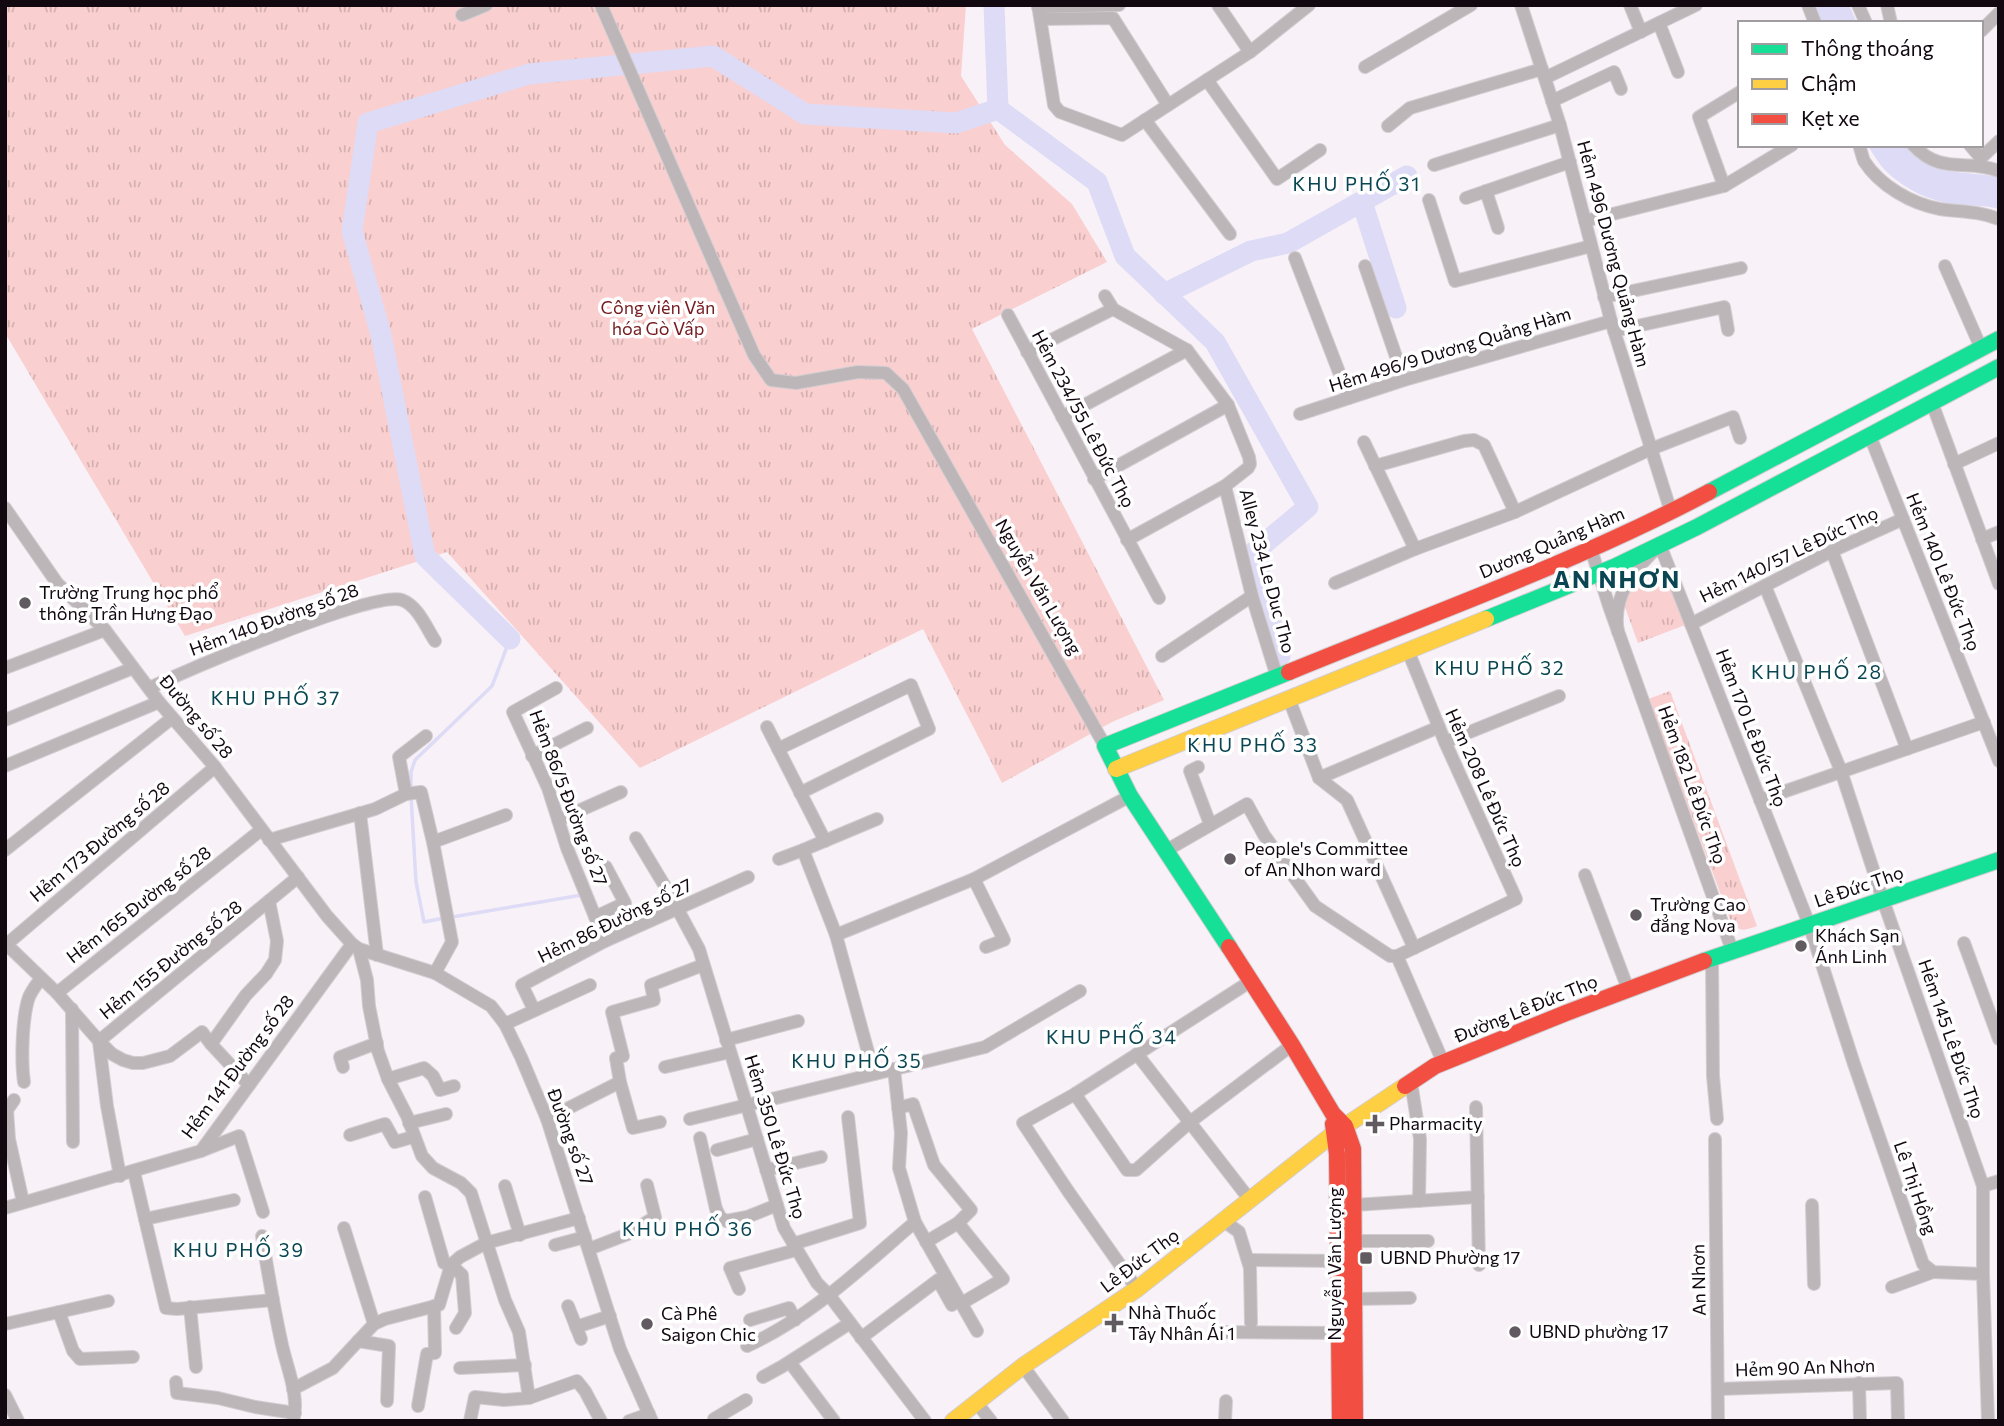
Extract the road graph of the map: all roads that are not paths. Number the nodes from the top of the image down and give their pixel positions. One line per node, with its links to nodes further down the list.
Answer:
1 (486, 5): 13 (street)
2 (601, 5): 118 (street, Nguyễn Văn Lượng)
3 (1218, 5): 18 (street)
4 (1309, 5): 18 (street)
5 (1471, 5): 19 (street)
6 (1521, 5): 21 (street, Hẻm 496 Dương Quảng Hàm)
7 (1630, 5): 17 (street)
8 (1696, 5): 15 (street)
9 (1858, 5): 14 (street)
10 (1039, 10): 11 (street); 27 (street)
11 (1116, 10): 26 (street)
12 (1999, 13): 16 (street)
13 (462, 15)
14 (1865, 21)
15 (1659, 23): 17 (street); 20 (street)
16 (1983, 29)
17 (1641, 32): 21 (street)
18 (1250, 52): 22 (street)
19 (1365, 67)
20 (1678, 72)
21 (1544, 73): 25 (street, Hẻm 496 Dương Quảng Hàm); 29 (street)
22 (1206, 80): 26 (street); 35 (street)
23 (1621, 89): 25 (street)
24 (1738, 93): 40 (street)
25 (1552, 101): 28 (street, Hẻm 496 Dương Quảng Hàm)
26 (1168, 105): 27 (street)
27 (1145, 120): 47 (street)
28 (1560, 125): 36 (street, Hẻm 496 Dương Quảng Hàm); 38 (street)
29 (1388, 126)
30 (1999, 141): 37 (street)
31 (1788, 147): 40 (street)
32 (1860, 147): 44 (street)
33 (1915, 147): 37 (street)
34 (1971, 147): 37 (street)
35 (1320, 150)
36 (1570, 162): 41 (street); 45 (street, Hẻm 496 Dương Quảng Hàm)
37 (1980, 162): 39 (street)
38 (1434, 165)
39 (1999, 171)
40 (1724, 186): 45 (street)
41 (1486, 191): 42 (street); 46 (street)
42 (1466, 198)
43 (1429, 200): 48 (street)
44 (1999, 219)
45 (1585, 221): 48 (street, Hẻm 496 Dương Quảng Hàm)
46 (1498, 228)
47 (1230, 234)
48 (1591, 246): 54 (street, Hẻm 496 Dương Quảng Hàm)
49 (1295, 258): 65 (street)
50 (1945, 266): 60 (street)
51 (1365, 267): 64 (street)
52 (1741, 268): 54 (street)
53 (1105, 296): 55 (street, Alley 234 Le Duc Tho)
54 (1604, 297): 57 (street, Hẻm 496 Dương Quảng Hàm)
55 (1113, 309): 61 (street, Alley 234 Le Duc Tho); 62 (street)
56 (1008, 315): 62 (street, Hẻm 234/55 Lê Đức Thọ)
57 (1612, 326): 58 (street, Hẻm 496/9 Dương Quảng Hàm); 64 (street, Hẻm 496/9 Dương Quảng Hàm); 74 (street, Hẻm 496 Dương Quảng Hàm)
58 (1728, 330)
59 (1999, 339): 60 (street, Dương Quảng Hàm)
60 (1981, 348): 80 (street, Dương Quảng Hàm)
61 (1187, 350): 67 (street, Alley 234 Le Duc Tho); 69 (street)
62 (1027, 352): 69 (street, Hẻm 234/55 Lê Đức Thọ)
63 (1999, 367): 66 (street)
64 (1404, 380): 65 (street, Hẻm 496/9 Dương Quảng Hàm)
65 (1349, 398): 68 (street, Hẻm 496/9 Dương Quảng Hàm)
66 (1932, 403): 70 (street); 75 (street)
67 (1228, 405): 77 (street); 78 (street, Alley 234 Le Duc Tho)
68 (1300, 414)
69 (1062, 417): 77 (street, Hẻm 234/55 Lê Đức Thọ)
70 (1870, 436): 82 (street, Hẻm 140 Lê Đức Thọ); 86 (street)
71 (1740, 438): 74 (street)
72 (1364, 442): 76 (street)
73 (1999, 443): 75 (street)
74 (1651, 449): 79 (street); 80 (street, Hẻm 496 Dương Quảng Hàm)
75 (1954, 464): 84 (street)
76 (1375, 466): 79 (street); 87 (street)
77 (1094, 478): 85 (street, Hẻm 234/55 Lê Đức Thọ)
78 (1225, 486): 85 (street); 94 (street, Alley 234 Le Duc Tho)
79 (1515, 512): 87 (street)
80 (1671, 512): 88 (street, Dương Quảng Hàm)
81 (7, 514): 97 (street, Đường số 28)
82 (1903, 519): 89 (street, Hẻm 140/57 Lê Đức Thọ); 112 (street, Hẻm 140 Lê Đức Thọ)
83 (1999, 532): 84 (street)
84 (1982, 539): 92 (street)
85 (1127, 540): 95 (street, Hẻm 234/55 Lê Đức Thọ)
86 (1660, 545): 90 (street); 96 (street, Hẻm 170 Lê Đức Thọ); 98 (street, Hẻm 182 Lê Đức Thọ)
87 (1415, 549): 91 (street)
88 (1591, 549): 90 (street, Hẻm 182 Lê Đức Thọ); 104 (street, Dương Quảng Hàm)
89 (1832, 551): 93 (street, Hẻm 140/57 Lê Đức Thọ); 120 (street)
90 (1599, 573): 98 (street, Hẻm 182 Lê Đức Thọ); 100 (street)
91 (1335, 583)
92 (1999, 584)
93 (1765, 586): 96 (street, Hẻm 140/57 Lê Đức Thọ); 127 (street, Hẻm 145 Lê Đức Thọ)
94 (1252, 596): 101 (street); 104 (street, Alley 234 Le Duc Tho)
95 (1159, 598)
96 (1691, 624): 133 (street, Hẻm 170 Lê Đức Thọ)
97 (105, 630): 102 (street); 103 (street, Đường số 28)
98 (1618, 632): 165 (street, Hẻm 182 Lê Đức Thọ)
99 (435, 641): 105 (street, Hẻm 140 Đường số 28)
100 (1408, 651): 108 (street); 114 (street, Hẻm 208 Lê Đức Thọ)
101 (1162, 656)
102 (5, 668)
103 (133, 668): 105 (street, Đường số 28); 111 (street)
104 (1277, 677): 118 (street, Dương Quảng Hàm)
105 (149, 688): 109 (street, Đường số 28)
106 (556, 688): 121 (street, Hẻm 86/5 Đường số 27)
107 (1559, 696): 117 (street)
108 (1289, 699): 126 (street); 128 (street)
109 (159, 702): 110 (street, Đường số 28); 123 (street)
110 (172, 718): 124 (street, Đường số 28); 143 (street)
111 (5, 720)
112 (1983, 722): 120 (street); 122 (street, Hẻm 140 Lê Đức Thọ)
113 (767, 727): 119 (street)
114 (1439, 727): 117 (street, Hẻm 208 Lê Đức Thọ); 128 (street)
115 (587, 728): 121 (street)
116 (426, 736): 131 (street)
117 (1445, 742): 164 (street, Hẻm 208 Lê Đức Thọ)
118 (1105, 746): 126 (street, Nguyễn Văn Lượng)
119 (778, 749): 130 (street); 130 (street)
120 (1907, 749): 127 (street)
121 (532, 757): 137 (street, Hẻm 86/5 Đường số 27)
122 (1999, 761)
123 (5, 765)
124 (215, 767): 139 (street, Đường số 28); 160 (street, Hẻm 173 Đường số 28)
125 (1198, 767): 138 (street)
126 (1116, 769): 132 (street, Nguyễn Văn Lượng)
127 (1841, 771): 133 (street); 153 (street, Hẻm 145 Lê Đức Thọ)
128 (1319, 778): 164 (street)
129 (621, 792): 137 (street)
130 (800, 793): 141 (street)
131 (406, 794): 134 (street); 142 (street)
132 (1130, 796): 145 (street, Nguyễn Văn Lượng); 152 (street)
133 (1760, 800): 157 (street, Hẻm 170 Lê Đức Thọ)
134 (360, 813): 139 (street); 166 (street)
135 (506, 814): 142 (street)
136 (877, 819): 141 (street)
137 (558, 820): 156 (street, Hẻm 86/5 Đường số 27)
138 (1210, 824): 145 (street); 167 (street)
139 (265, 835): 150 (street, Đường số 28); 176 (street, Hẻm 165 Đường số 28)
140 (636, 838): 155 (street, Hẻm 350 Lê Đức Thọ)
141 (825, 841): 144 (street)
142 (433, 842): 170 (street)
143 (5, 850)
144 (803, 850): 146 (street); 158 (street)
145 (1167, 850): 172 (street, Nguyễn Văn Lượng)
146 (779, 859)
147 (1999, 860): 153 (street, Lê Đức Thọ)
148 (606, 867): 156 (street)
149 (1585, 875): 174 (street)
150 (298, 877): 154 (street, Hẻm 155 Đường số 28); 162 (street, Đường số 28)
151 (748, 877): 155 (street, Hẻm 86 Đường số 27)
152 (974, 879): 158 (street); 163 (street)
153 (1883, 900): 157 (street, Lê Đức Thọ); 228 (street, Hẻm 145 Lê Đức Thọ)
154 (270, 901): 182 (street, Hẻm 155 Đường số 28); 184 (street)
155 (678, 909): 159 (street, Hẻm 86 Đường số 27); 169 (street, Hẻm 350 Lê Đức Thọ)
156 (595, 917): 159 (street, Hẻm 86/5 Đường số 27)
157 (1809, 924): 165 (street, Lê Đức Thọ); 259 (street, Lê Thị Hồng)
158 (836, 935): 192 (street)
159 (605, 941): 178 (street, Hẻm 86 Đường số 27)
160 (6, 943): 171 (street)
161 (1964, 943): 181 (street)
162 (356, 946): 166 (street, Đường số 27); 183 (street); 197 (street, Hẻm 141 Đường số 28)
163 (986, 947)
164 (1414, 948): 167 (street)
165 (1732, 950): 168 (street, Đường Lê Đức Thọ)
166 (377, 955): 170 (street, Đường số 27)
167 (1397, 956): 188 (street)
168 (1713, 958): 174 (street, Đường Lê Đức Thọ); 208 (street)
169 (703, 965): 186 (street, Hẻm 350 Lê Đức Thọ); 195 (street)
170 (435, 973): 180 (street, Đường số 27)
171 (41, 978): 176 (street); 194 (street)
172 (1251, 981): 185 (street, Nguyễn Văn Lượng); 187 (street)
173 (590, 985): 178 (street)
174 (1628, 989): 188 (street, Đường Lê Đức Thọ)
175 (1080, 991): 191 (street)
176 (57, 993): 177 (street)
177 (72, 1009): 182 (street, Hẻm 155 Đường số 28); 218 (street)
178 (534, 1010): 180 (street)
179 (798, 1021): 186 (street)
180 (505, 1024): 206 (street, Đường số 27)
181 (1999, 1039)
182 (99, 1041): 184 (street); 224 (street)
183 (377, 1043): 189 (street); 193 (street)
184 (211, 1044): 197 (street)
185 (1292, 1045): 210 (street); 212 (street, Nguyễn Văn Lượng)
186 (728, 1046): 190 (street); 201 (street, Hẻm 350 Lê Đức Thọ)
187 (1137, 1054): 199 (street); 210 (street)
188 (1443, 1062): 196 (street, Đường Lê Đức Thọ)
189 (343, 1067)
190 (665, 1067)
191 (894, 1069): 192 (street); 203 (street)
192 (874, 1074): 201 (street)
193 (387, 1079): 198 (street); 211 (street)
194 (24, 1082)
195 (620, 1082): 206 (street); 209 (street)
196 (1410, 1082): 212 (street, Đường Lê Đức Thọ); 233 (street)
197 (249, 1085): 220 (street, Hẻm 141 Đường số 28)
198 (454, 1086)
199 (1075, 1094): 210 (street); 264 (street)
200 (14, 1100): 234 (street)
201 (747, 1106): 207 (street); 216 (street, Hẻm 350 Lê Đức Thọ)
202 (1476, 1107): 229 (street)
203 (898, 1108): 243 (street); 244 (street)
204 (446, 1114): 211 (street)
205 (848, 1117): 254 (street)
206 (547, 1119): 240 (street, Đường số 27)
207 (690, 1119)
208 (1717, 1119)
209 (660, 1122)
210 (1190, 1122): 232 (street)
211 (409, 1123): 214 (street)
212 (1339, 1130): 232 (street, Lê Đức Thọ); 236 (street, Nguyễn Văn Lượng); 256 (street, Nguyễn Văn Lượng)
213 (350, 1135): 214 (street)
214 (414, 1137): 251 (street)
215 (700, 1138): 235 (street)
216 (757, 1139): 219 (street); 222 (street, Hẻm 350 Lê Đức Thọ)
217 (1715, 1139): 300 (street, An Nhơn)
218 (74, 1142)
219 (718, 1150)
220 (201, 1152): 223 (street, Hẻm 141 Đường số 28); 239 (street)
221 (821, 1157): 222 (street)
222 (766, 1170): 235 (street, Hẻm 350 Lê Đức Thọ)
223 (134, 1172): 224 (street, Hẻm 141 Đường số 28); 241 (street)
224 (120, 1176): 234 (street, Hẻm 141 Đường số 28)
225 (1999, 1181): 228 (street)
226 (647, 1185): 252 (street)
227 (505, 1186): 246 (street)
228 (1983, 1186): 260 (street, Hẻm 145 Lê Đức Thọ)
229 (1478, 1196): 233 (street); 258 (street)
230 (425, 1197): 257 (street)
231 (234, 1200): 241 (street)
232 (1250, 1200): 242 (street, Lê Đức Thọ)
233 (1419, 1201): 236 (street)
234 (23, 1202): 238 (street, Hẻm 141 Đường số 28)
235 (777, 1205): 254 (street, Hẻm 350 Lê Đức Thọ)
236 (1354, 1205): 248 (street, Nguyễn Văn Lượng)
237 (1812, 1205): 261 (street)
238 (5, 1208)
239 (263, 1212)
240 (579, 1218): 246 (street); 252 (street, Đường số 27)
241 (145, 1219): 273 (street)
242 (1224, 1221): 255 (street); 264 (street, Lê Đức Thọ)
243 (915, 1222): 250 (street); 265 (street)
244 (958, 1223): 250 (street); 270 (street)
245 (344, 1228): 280 (street)
246 (520, 1235): 251 (street)
247 (262, 1236): 268 (street)
248 (1354, 1241): 249 (street); 267 (street, Nguyễn Văn Lượng)
249 (1428, 1241)
250 (926, 1242): 270 (street)
251 (486, 1243): 257 (street); 291 (street)
252 (587, 1243): 253 (street); 275 (street, Đường số 27)
253 (555, 1245)
254 (794, 1247): 263 (street); 265 (street, Hẻm 350 Lê Đức Thọ)
255 (1248, 1260): 256 (street); 281 (street)
256 (1339, 1261): 285 (street, Nguyễn Văn Lượng)
257 (451, 1265): 271 (street); 282 (street)
258 (1479, 1265)
259 (1933, 1272): 260 (street); 262 (street)
260 (1983, 1274): 287 (street)
261 (1814, 1284)
262 (1892, 1287)
263 (739, 1289)
264 (1138, 1289): 293 (street, Lê Đức Thọ)
265 (829, 1295): 277 (street); 278 (street, Hẻm 350 Lê Đức Thọ)
266 (1410, 1298): 267 (street)
267 (1354, 1299): 322 (street, Nguyễn Văn Lượng)
268 (273, 1300): 273 (street); 299 (street)
269 (108, 1301): 274 (street)
270 (957, 1304): 283 (street); 286 (street)
271 (434, 1306): 280 (street); 307 (street)
272 (568, 1306): 275 (street)
273 (190, 1307): 294 (street)
274 (59, 1312): 279 (street); 290 (street)
275 (610, 1316): 309 (street, Đường số 27)
276 (750, 1320): 277 (street)
277 (795, 1320): 289 (street)
278 (850, 1323): 286 (street, Hẻm 350 Lê Đức Thọ); 296 (street)
279 (5, 1324)
280 (374, 1324): 288 (street)
281 (1251, 1324)
282 (456, 1328)
283 (977, 1331)
284 (1219, 1332): 285 (street)
285 (1340, 1333): 321 (street, Nguyễn Văn Lượng)
286 (861, 1338): 316 (street, Hẻm 350 Lê Đức Thọ)
287 (1992, 1340): 326 (street)
288 (358, 1341): 299 (street); 304 (street)
289 (747, 1346)
290 (133, 1357)
291 (525, 1365): 295 (street); 302 (street)
292 (792, 1365): 315 (street)
293 (1023, 1366): 306 (street, Lê Đức Thọ); 319 (street)
294 (196, 1367)
295 (460, 1368)
296 (763, 1377)
297 (176, 1382): 308 (street)
298 (1859, 1383): 300 (street, Hẻm 90 An Nhơn); 324 (street); 325 (street, Hẻm 90 An Nhơn)
299 (293, 1389): 308 (street)
300 (1717, 1389): 323 (street, An Nhơn)
301 (5, 1395): 310 (street)
302 (530, 1398): 311 (street); 312 (street)
303 (746, 1400): 314 (street)
304 (387, 1401)
305 (1226, 1401): 320 (street)
306 (976, 1402): 317 (street, Lê Đức Thọ); 318 (street)
307 (418, 1406)
308 (294, 1417)
309 (650, 1418): 313 (street)
310 (18, 1421)
311 (470, 1421)
312 (601, 1421)
313 (629, 1421)
314 (714, 1421)
315 (834, 1421)
316 (925, 1421)
317 (953, 1421)
318 (991, 1421)
319 (1063, 1421)
320 (1225, 1421)
321 (1340, 1421)
322 (1355, 1421)
323 (1718, 1421)
324 (1860, 1421)
325 (1898, 1421)
326 (1988, 1421)

